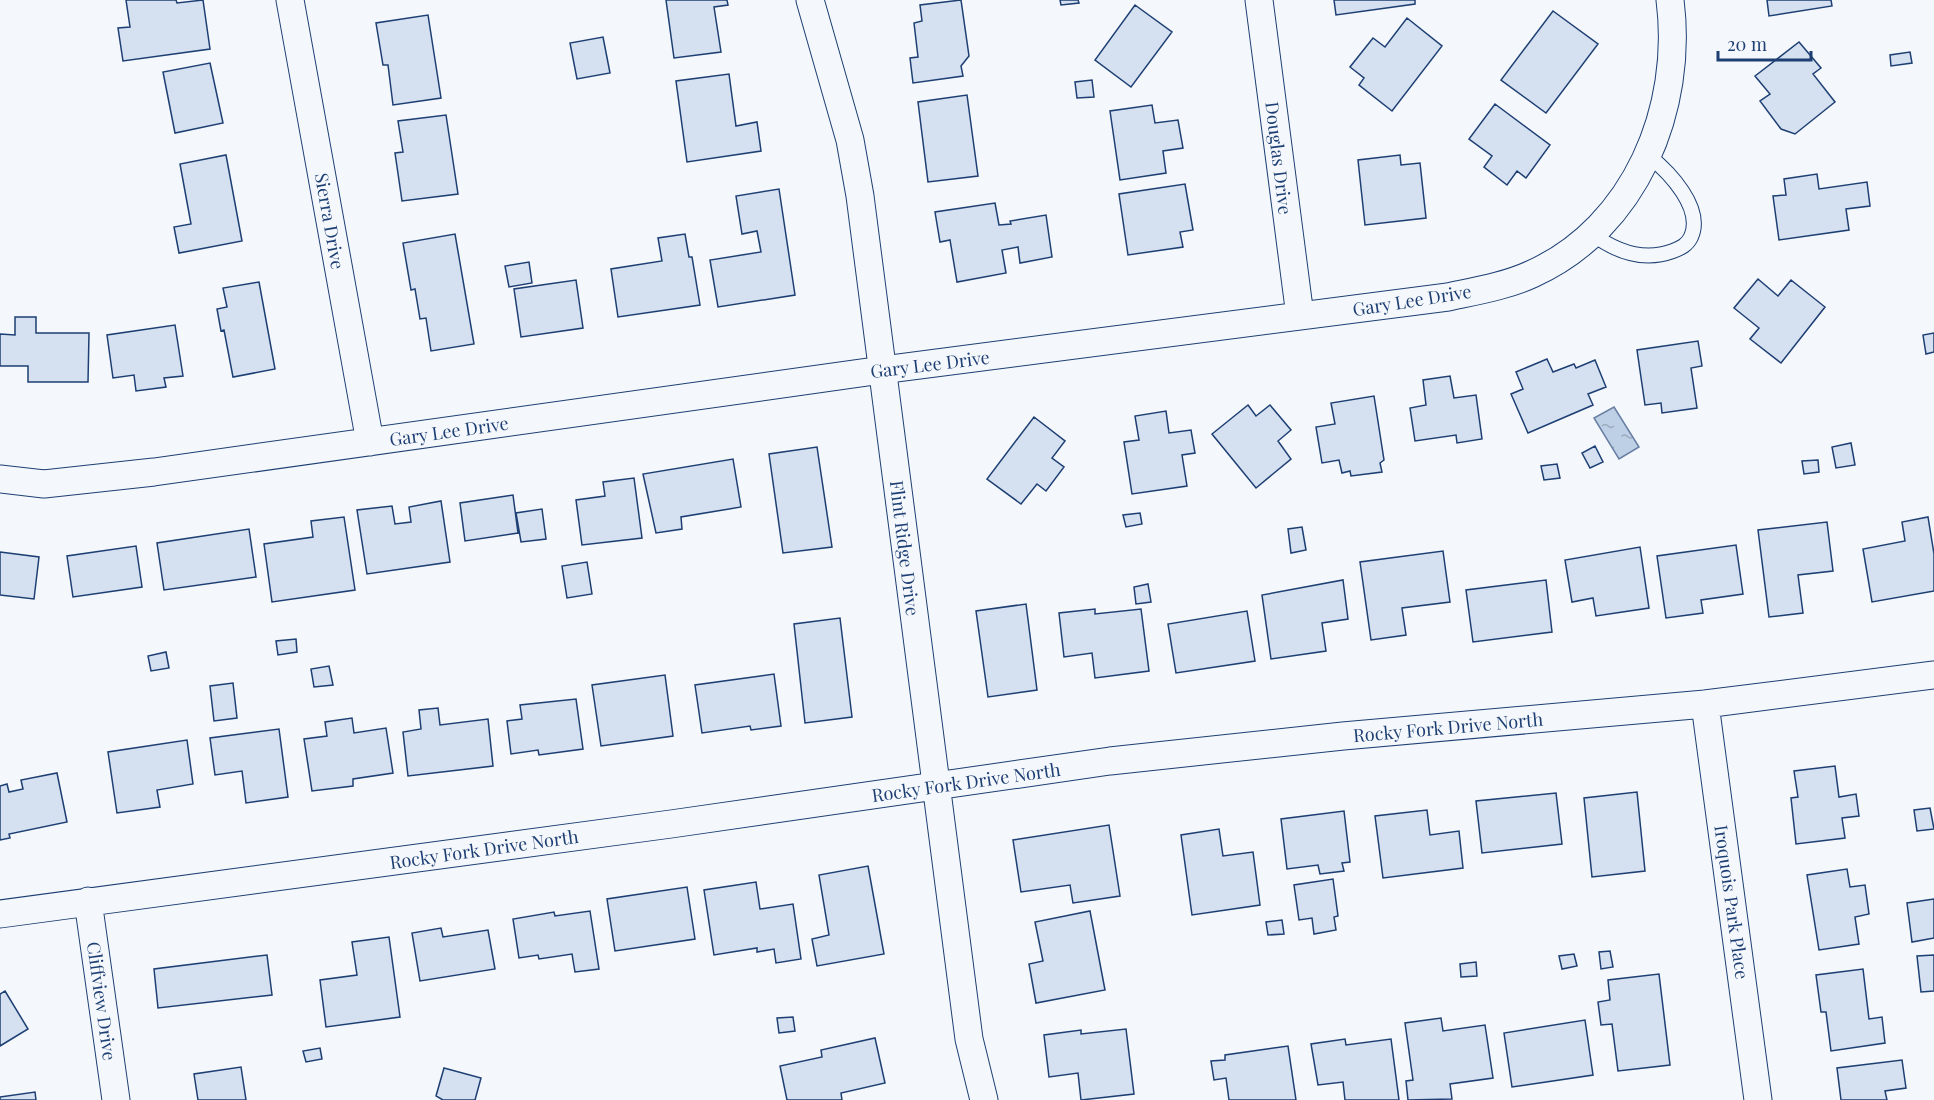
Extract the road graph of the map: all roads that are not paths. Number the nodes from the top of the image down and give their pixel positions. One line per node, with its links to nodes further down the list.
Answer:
1 (290, 0): 9 (street, Sierra Drive)
2 (810, 0): 8 (street, Flint Ridge Drive)
3 (1259, 0): 7 (street, Douglas Drive)
4 (1670, 0): 5 (street, Gary Lee Drive)
5 (1648, 156): 6 (street, Gary Lee Drive); 6 (lane)
6 (1591, 233): 7 (street, Gary Lee Drive)
7 (1300, 316): 8 (street, Gary Lee Drive)
8 (882, 370): 9 (street, Gary Lee Drive); 13 (street, Flint Ridge Drive)
9 (370, 442): 10 (street, Gary Lee Drive)
10 (0, 479)
11 (1934, 675): 12 (street, Rocky Fork Drive North)
12 (1705, 704): 13 (street, Rocky Fork Drive North); 18 (street, Iroquois Park Place)
13 (936, 786): 14 (street, Rocky Fork Drive North); 17 (street, Flint Ridge Drive)
14 (88, 901): 15 (street, Rocky Fork Drive North); 16 (street, Cliffview Drive)
15 (0, 914)
16 (116, 1100)
17 (984, 1100)
18 (1758, 1100)

